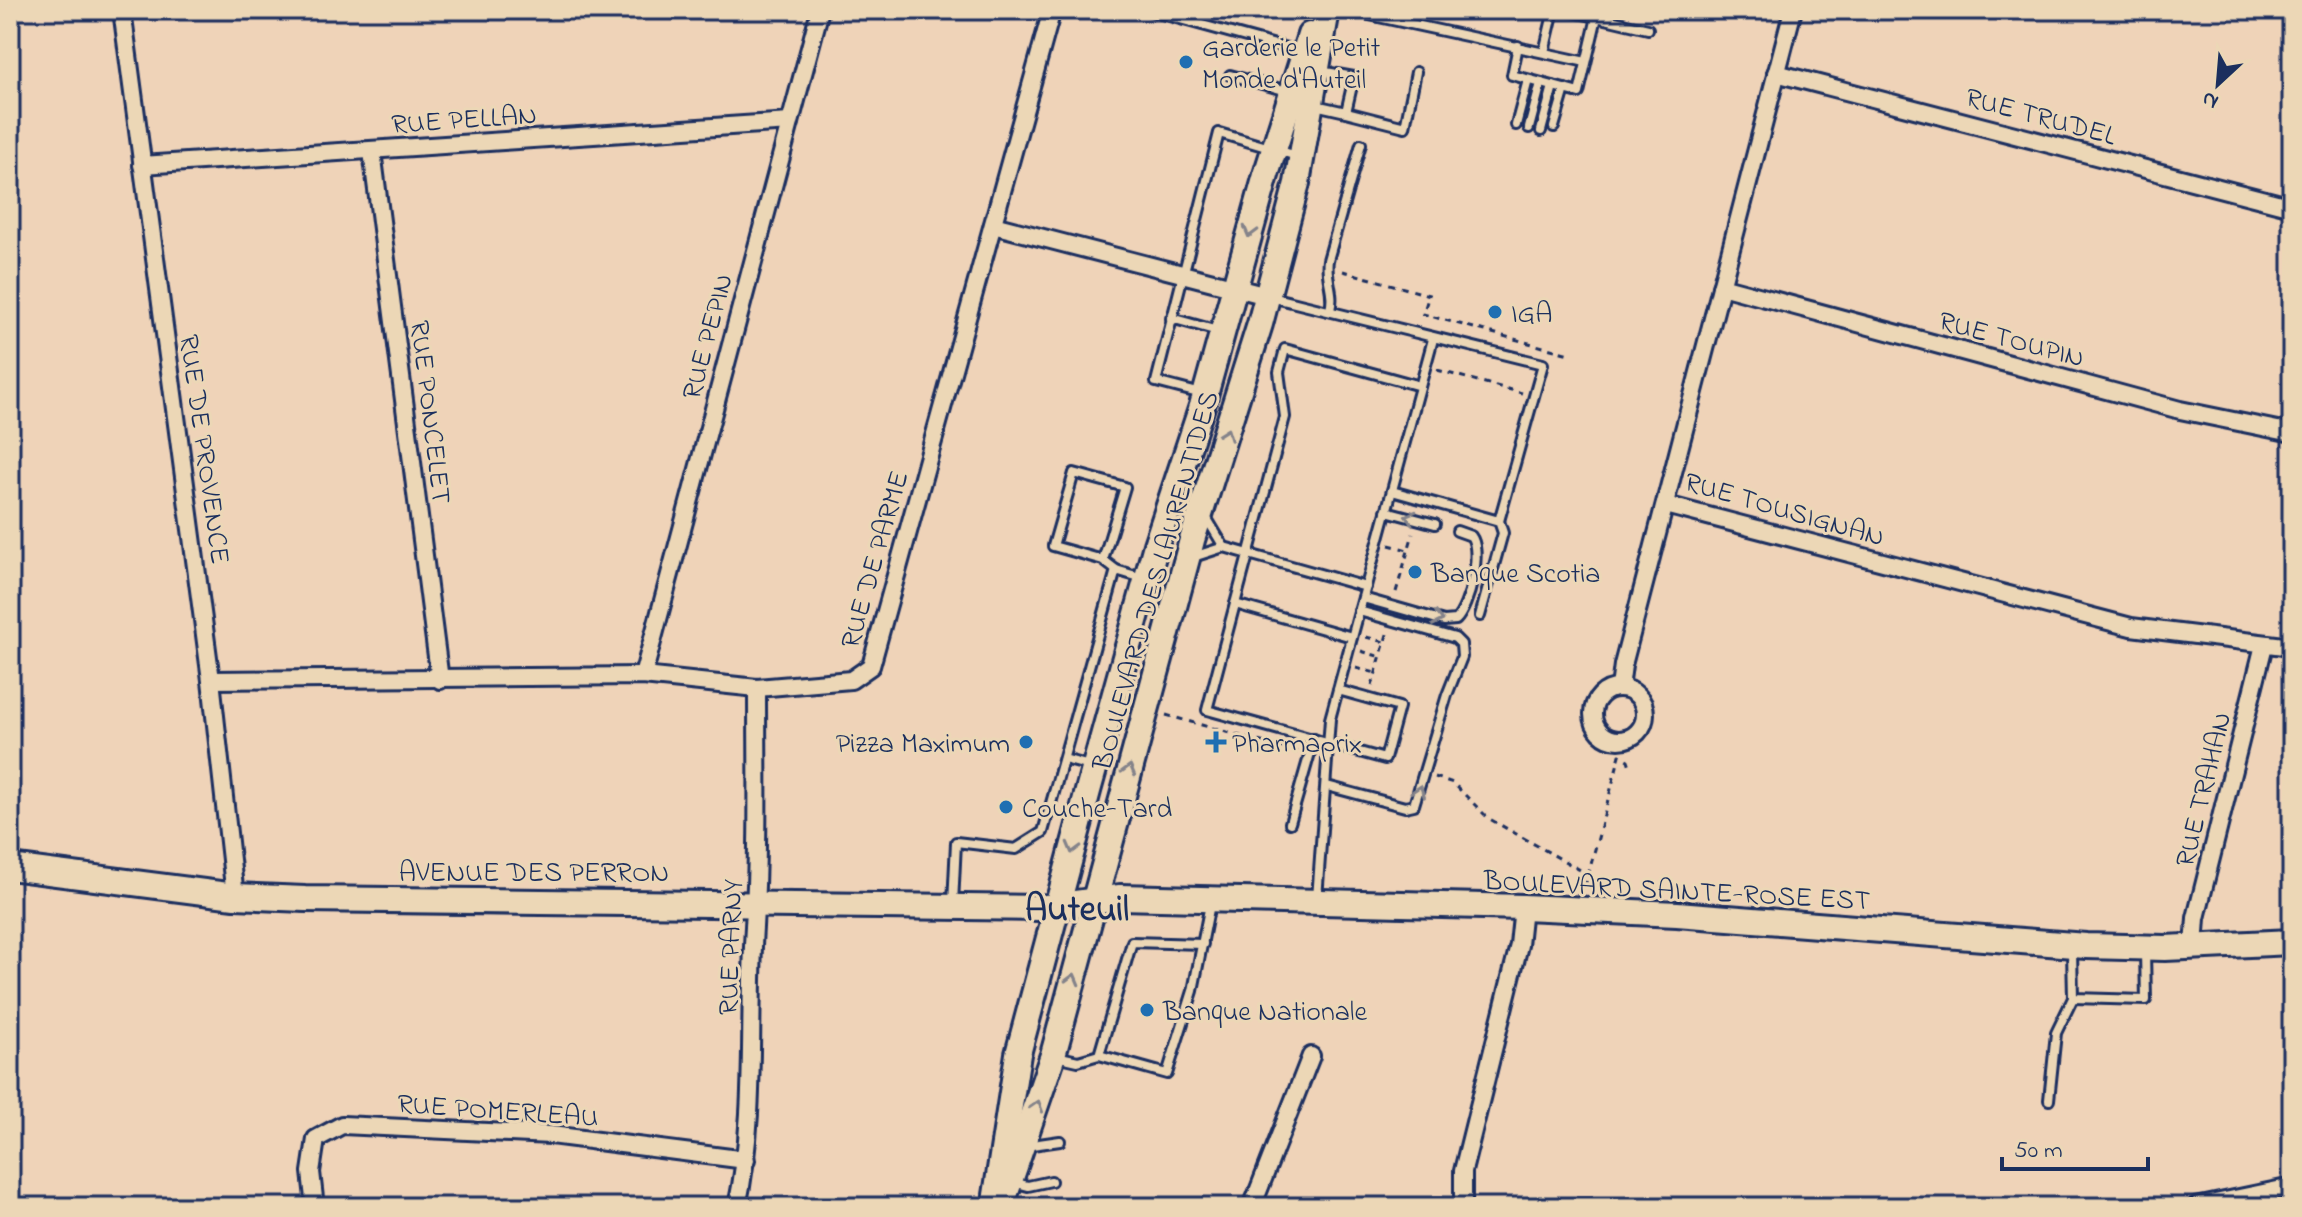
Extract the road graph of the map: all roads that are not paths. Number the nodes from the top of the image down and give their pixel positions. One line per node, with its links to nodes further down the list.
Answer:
1 (122, 10): 35 (street, RUE DE PROVENCE)
2 (820, 10): 26 (street, RUE PEPIN)
3 (1052, 10): 37 (street, RUE DE PARME)
4 (1147, 10): 15 (lane)
5 (1318, 10): 15 (main road, BOULEVARD DES LAURENTIDES)
6 (1327, 10): 15 (main road, BOULEVARD DES LAURENTIDES)
7 (1346, 10): 13 (lane)
8 (1554, 10): 14 (lane)
9 (1563, 10): 11 (lane)
10 (1793, 10): 18 (street, RUE TOUSIGNAN)
11 (1597, 17): 12 (lane); 16 (lane)
12 (1648, 29)
13 (1518, 46): 14 (lane); 20 (lane)
14 (1544, 52): 16 (lane)
15 (1310, 62): 24 (main road, BOULEVARD DES LAURENTIDES); 25 (lane)
16 (1586, 62): 23 (lane)
17 (1416, 72): 25 (lane)
18 (1776, 73): 36 (street, RUE TRUDEL); 39 (street, RUE TOUSIGNAN)
19 (1230, 75): 24 (lane)
20 (1528, 80): 21 (lane); 27 (lane)
21 (1541, 83): 22 (lane); 29 (lane)
22 (1553, 86): 23 (lane); 30 (lane)
23 (1565, 89): 28 (lane)
24 (1301, 98): 25 (lane); 32 (main road, BOULEVARD DES LAURENTIDES); 34 (main road, BOULEVARD DES LAURENTIDES)
25 (1346, 112)
26 (790, 122): 33 (street, RUE PELLAN); 70 (street, RUE PEPIN)
27 (1516, 125)
28 (1554, 127)
29 (1529, 128)
30 (1541, 131)
31 (1361, 144): 42 (lane)
32 (1274, 149): 34 (lane); 38 (lane); 40 (main road, BOULEVARD DES LAURENTIDES, one-way to 40)
33 (372, 151): 35 (street, RUE PELLAN); 72 (street, RUE PONCELET)
34 (1302, 157): 41 (main road, BOULEVARD DES LAURENTIDES)
35 (142, 165): 71 (street, RUE DE PROVENCE)
36 (2292, 207)
37 (993, 225): 38 (street); 73 (street, RUE DE PARME)
38 (1180, 276): 40 (street); 43 (lane)
39 (1721, 286): 48 (street, RUE TOUPIN); 50 (street, RUE TOUSIGNAN)
40 (1235, 289): 41 (street); 44 (main road, BOULEVARD DES LAURENTIDES)
41 (1267, 296): 42 (lane); 51 (main road, BOULEVARD DES LAURENTIDES, one-way to 41)
42 (1330, 310): 45 (lane)
43 (1171, 318): 44 (lane); 47 (lane)
44 (1223, 332): 47 (main road, BOULEVARD DES LAURENTIDES)
45 (1433, 339): 46 (lane); 53 (lane)
46 (1420, 386): 49 (lane); 57 (lane)
47 (1206, 395): 61 (main road, BOULEVARD DES LAURENTIDES)
48 (2292, 433)
49 (1392, 491): 52 (lane); 53 (lane)
50 (1666, 505): 68 (street, RUE TOUSIGNAN); 74 (street)
51 (1201, 508): 56 (lane); 59 (main road, BOULEVARD DES LAURENTIDES)
52 (1386, 511): 54 (lane, one-way to 52); 62 (lane)
53 (1499, 521): 66 (lane)
54 (1435, 524)
55 (1457, 531): 63 (lane, one-way to 55)
56 (1224, 547): 57 (lane); 59 (lane)
57 (1248, 554): 62 (lane); 64 (lane)
58 (1103, 560): 58 (lane); 60 (lane)
59 (1186, 560): 85 (main road, BOULEVARD DES LAURENTIDES, one-way to 59)
60 (1116, 570): 61 (lane); 78 (lane)
61 (1146, 579): 79 (main road, BOULEVARD DES LAURENTIDES)
62 (1366, 587): 63 (lane)
63 (1363, 598): 65 (lane)
64 (1235, 604): 67 (lane); 76 (lane)
65 (1359, 611): 67 (lane); 80 (lane, one-way to 65)
66 (1480, 616)
67 (1352, 637): 75 (lane)
68 (2264, 645): 69 (street, RUE TOUSIGNAN); 95 (street, RUE TRAHAN)
69 (2292, 647)
70 (643, 676): 72 (street, RUE DE PARME); 73 (street, RUE DE PARME)
71 (211, 680): 72 (street, RUE DE PARME); 83 (street, RUE DE PROVENCE)
72 (440, 680)
73 (757, 688): 87 (street, RUE PARNY)
74 (1620, 688)
75 (1338, 690): 77 (lane); 77 (lane)
76 (1314, 739): 77 (lane); 81 (lane)
77 (1327, 743): 80 (lane)
78 (1064, 759): 79 (lane); 88 (lane)
79 (1095, 767): 89 (main road, BOULEVARD DES LAURENTIDES, one-way to 89)
80 (1327, 786): 86 (lane)
81 (1290, 823)
82 (10, 867): 83 (main road, AVENUE DES PERRON)
83 (235, 896): 87 (main road, AVENUE DES PERRON)
84 (1210, 899): 85 (main road, BOULEVARD SAINTE-ROSE EST); 86 (main road, BOULEVARD SAINTE-ROSE EST); 92 (lane)
85 (1094, 900): 89 (main road, BOULEVARD SAINTE-ROSE EST); 97 (main road, BOULEVARD DES LAURENTIDES, one-way to 85)
86 (1317, 902): 90 (main road, BOULEVARD SAINTE-ROSE EST)
87 (756, 903): 88 (main road, AVENUE DES PERRON); 103 (street, RUE PARNY)
88 (953, 905): 89 (main road, AVENUE DES PERRON)
89 (1058, 905): 102 (main road, BOULEVARD DES LAURENTIDES)
90 (1523, 907): 93 (main road, BOULEVARD SAINTE-ROSE EST); 111 (street)
91 (2292, 942): 95 (main road, BOULEVARD SAINTE-ROSE EST)
92 (1203, 944): 98 (lane); 98 (lane)
93 (2072, 945): 94 (main road, BOULEVARD SAINTE-ROSE EST); 96 (lane)
94 (2145, 947): 95 (main road, BOULEVARD SAINTE-ROSE EST); 96 (lane)
95 (2194, 947)
96 (2073, 998): 100 (lane)
97 (1053, 1055): 98 (lane); 102 (main road, BOULEVARD DES LAURENTIDES, one-way to 97)
98 (1099, 1055)
99 (1311, 1056): 110 (street)
100 (2049, 1100)
101 (1060, 1141): 102 (lane)
102 (1013, 1142): 104 (main road, BOULEVARD DES LAURENTIDES)
103 (746, 1160): 107 (street, RUE POMERLEAU); 108 (street, RUE PARNY)
104 (1005, 1179): 105 (lane); 109 (main road, BOULEVARD DES LAURENTIDES)
105 (1051, 1181)
106 (2292, 1188): 112 (street)
107 (315, 1207)
108 (737, 1207)
109 (998, 1207)
110 (1252, 1207)
111 (1463, 1207)
112 (2196, 1207)

